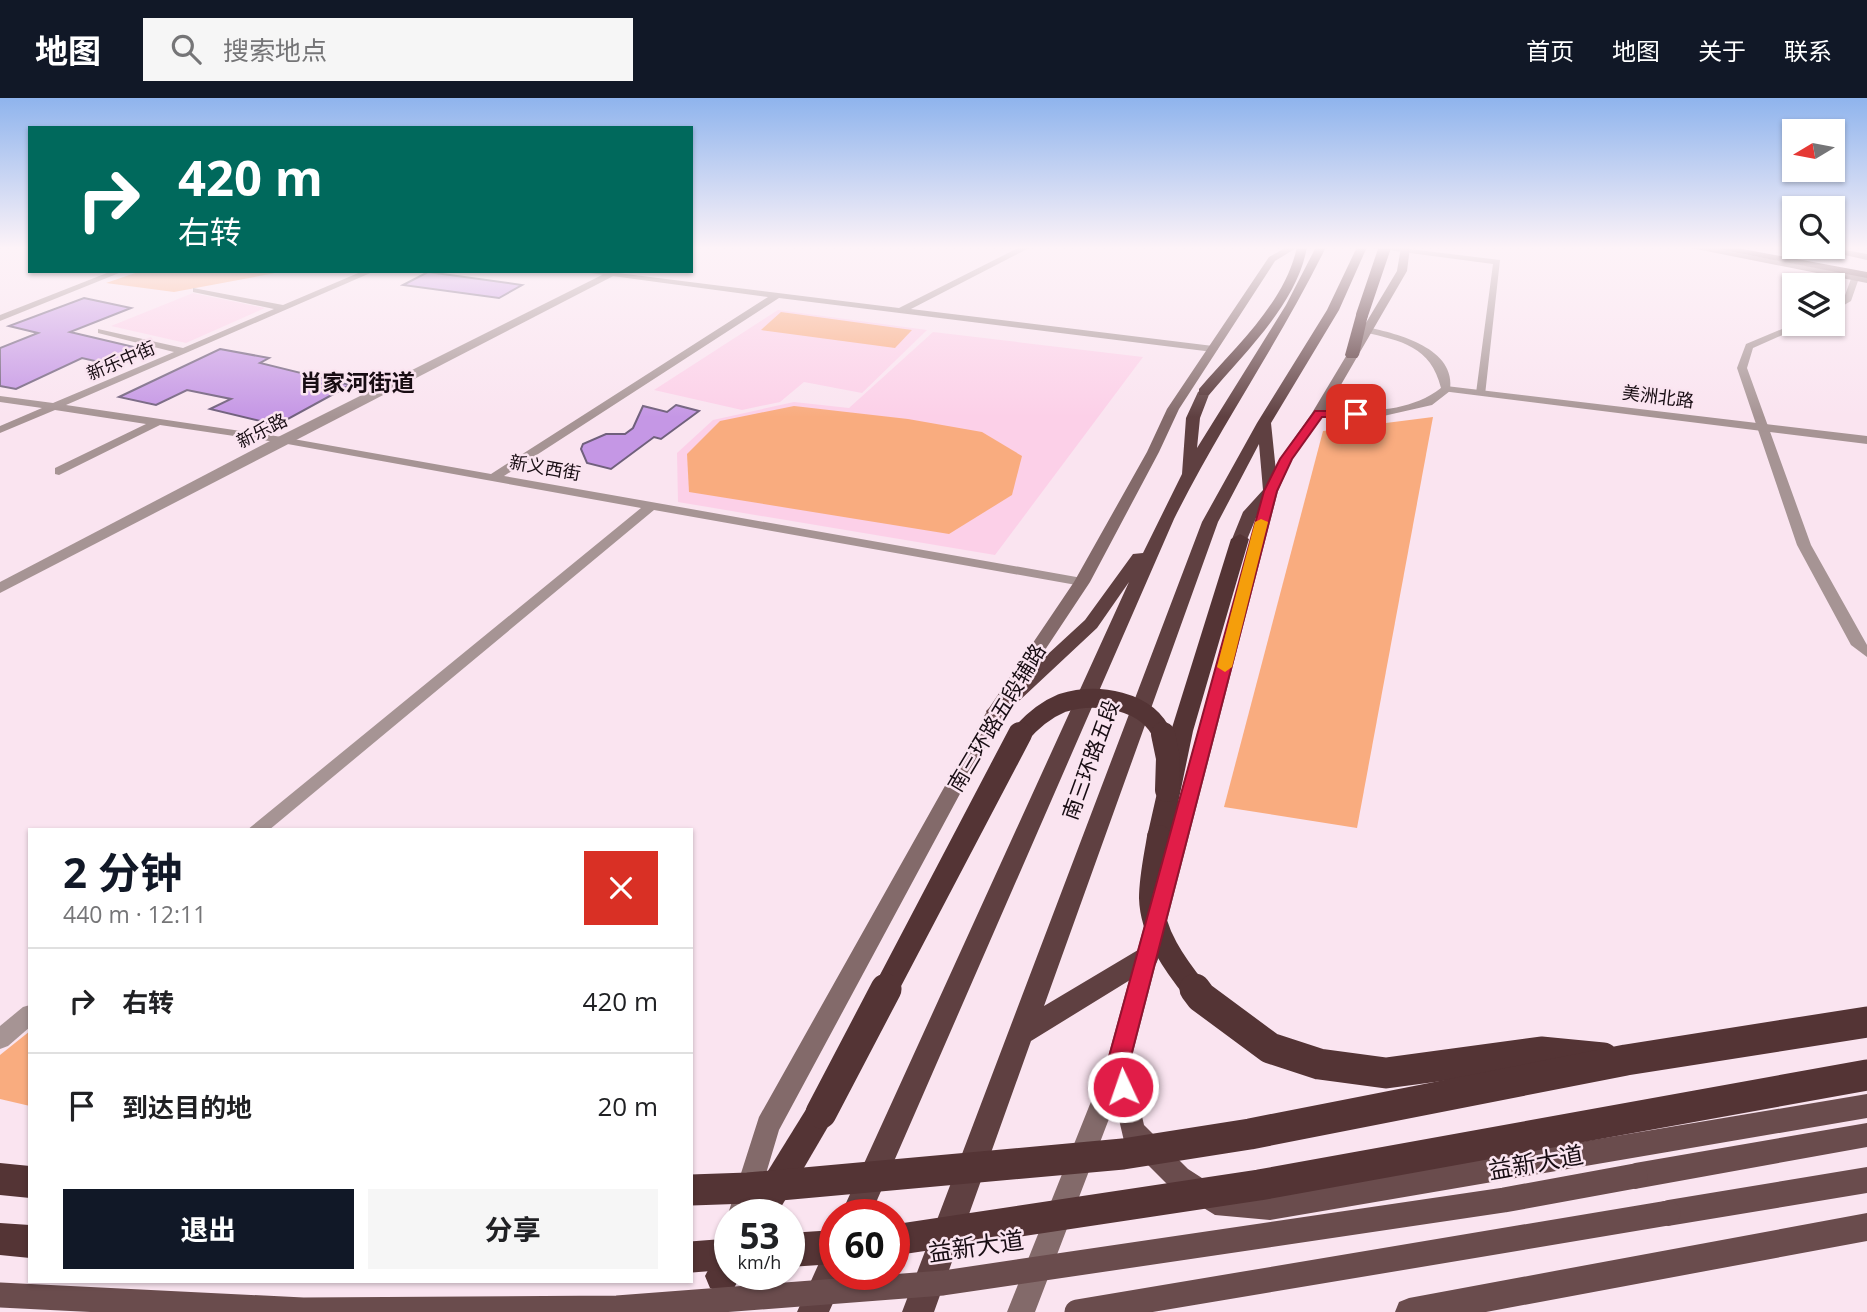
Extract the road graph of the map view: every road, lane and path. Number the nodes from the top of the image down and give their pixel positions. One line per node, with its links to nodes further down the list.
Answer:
1 (35, 304): 17 (street)
2 (258, 304): 15 (street)
3 (295, 304): 15 (street, 新乐中街)
4 (552, 304): 35 (street, 新乐路)
5 (764, 304): 38 (street)
6 (834, 304): 16 (street)
7 (915, 304): 16 (street)
8 (1243, 304): 23 (main road, 南三环路五段辅路)
9 (1275, 304): 26 (highway)
10 (1293, 304): 39 (highway, 南三环路五段)
11 (1336, 304): 32 (highway, 南三环路五段)
12 (1369, 304): 19 (highway, bridge)
13 (1378, 304): 19 (main road)
14 (1492, 304): 27 (street)
15 (282, 309): 20 (street, 新乐中街)
16 (898, 312): 23 (street)
17 (0, 317)
18 (215, 322): 20 (street)
19 (1364, 322): 25 (street); 30 (main road)
20 (237, 328): 24 (street, 新乐中街)
21 (101, 331): 24 (street)
22 (1782, 332): 33 (street)
23 (1213, 349): 44 (main road, 南三环路五段辅路)
24 (183, 351): 29 (street, 新乐中街)
25 (1446, 389): 27 (street, 美洲北路); 30 (street)
26 (1204, 392): 39 (highway)
27 (1481, 393): 33 (street, 美洲北路)
28 (0, 399): 29 (street, 新义西街)
29 (53, 408): 31 (street, 新义西街); 34 (street, 新乐中街)
30 (1318, 414): 40 (main road)
31 (158, 422): 35 (street, 新义西街); 37 (street)
32 (1264, 423): 40 (highway); 53 (highway, 南三环路五段)
33 (1765, 428): 36 (street, 美洲北路); 46 (street)
34 (0, 430)
35 (282, 440): 38 (street, 新义西街); 45 (street, 新乐路)
36 (1867, 440)
37 (59, 471)
38 (494, 477): 41 (street, 新义西街)
39 (1187, 477): 42 (highway, 南三环路五段)
40 (1270, 491): 43 (highway); 50 (main road)
41 (651, 506): 44 (street, 新义西街); 49 (street)
42 (1166, 519): 47 (highway); 66 (highway, 南三环路五段)
43 (1240, 539): 48 (highway, bridge)
44 (1082, 582): 47 (main road, 南三环路五段辅路)
45 (0, 588)
46 (1867, 652)
47 (996, 711): 64 (main road, 南三环路五段辅路)
48 (1167, 790): 55 (highway, bridge); 65 (highway, bridge)
49 (258, 828)
50 (1147, 957): 53 (highway); 56 (main road)
51 (28, 1016): 54 (street)
52 (1867, 1022): 55 (highway, bridge)
53 (1023, 1032): 78 (highway, 南三环路五段)
54 (0, 1038)
55 (1626, 1060): 63 (highway, bridge)
56 (1118, 1064): 58 (main road); 79 (main road)
57 (1867, 1075): 68 (highway, bridge)
58 (1867, 1106)
59 (1867, 1135): 75 (main road, 益新大道, bridge)
60 (0, 1179): 62 (highway)
61 (1867, 1180): 80 (main road, bridge)
62 (28, 1182)
63 (693, 1190)
64 (746, 1199)
65 (769, 1199)
66 (863, 1199)
67 (1867, 1227): 81 (main road)
68 (910, 1238)
69 (0, 1239): 70 (highway)
70 (28, 1242)
71 (693, 1257): 72 (highway, bridge)
72 (714, 1259)
73 (715, 1290): 76 (main road)
74 (823, 1290): 77 (highway)
75 (0, 1295)
76 (706, 1312)
77 (813, 1312)
78 (918, 1312)
79 (1021, 1312)
80 (1077, 1312)
81 (1409, 1312)

